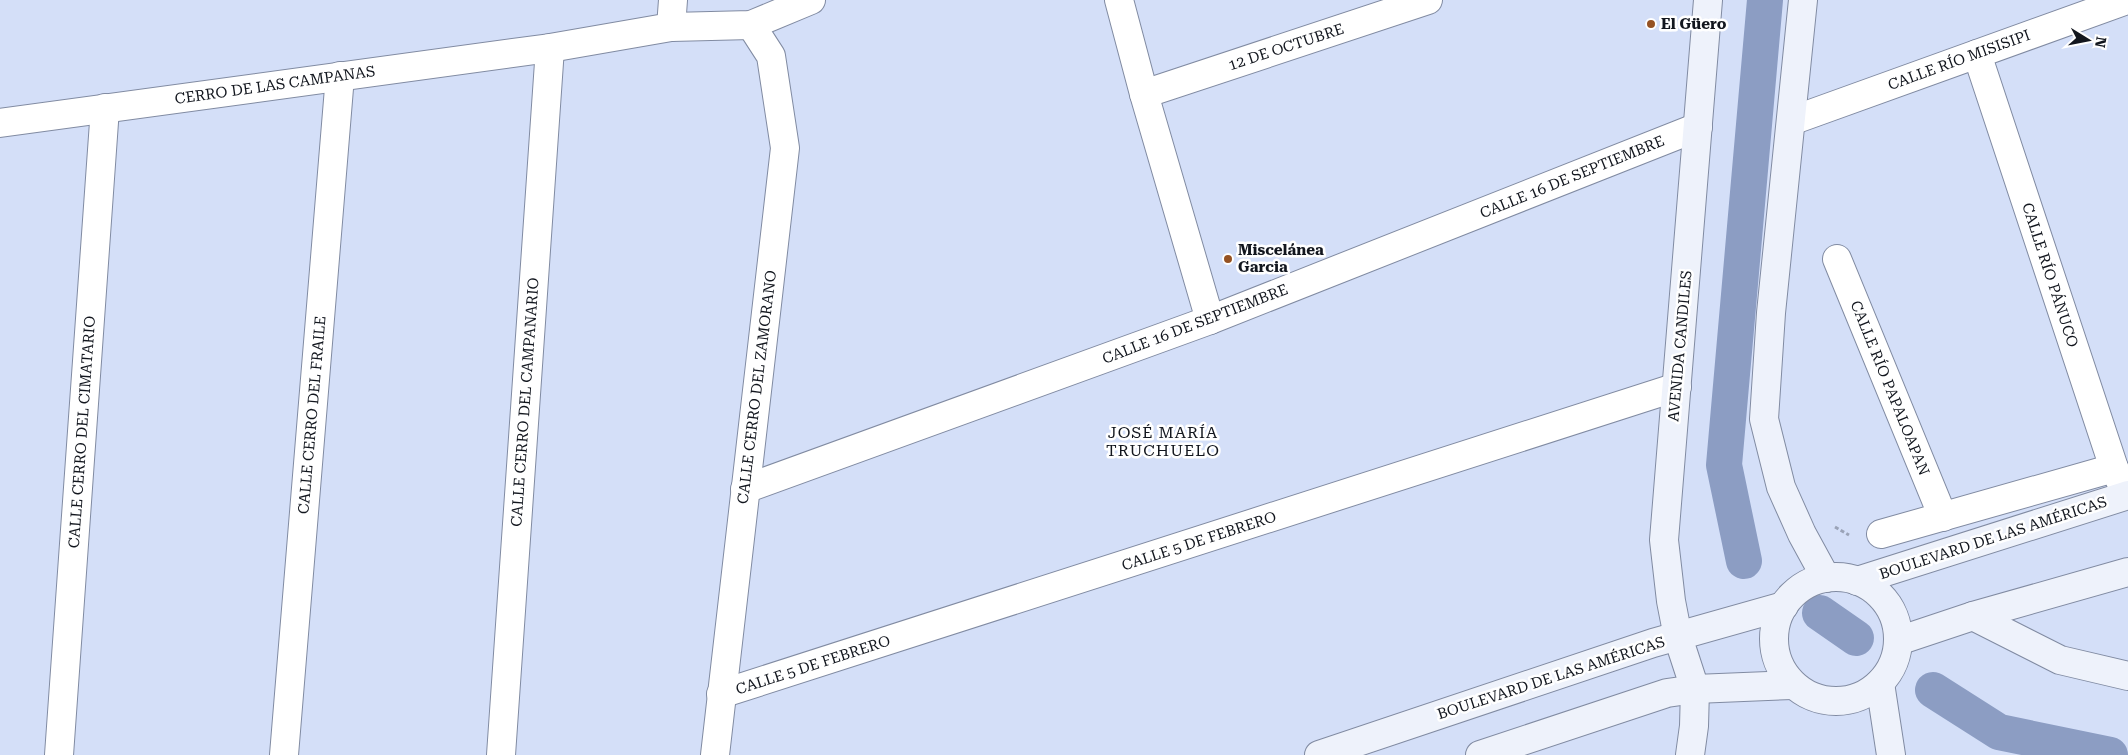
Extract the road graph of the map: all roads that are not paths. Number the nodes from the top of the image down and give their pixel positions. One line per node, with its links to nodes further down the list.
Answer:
1 (673, 0): 9 (street)
2 (811, 0): 8 (street)
3 (1119, 0): 13 (street)
4 (1428, 0): 13 (street, 12 DE OCTUBRE)
5 (1708, 0): 17 (main road, AVENIDA CANDILES)
6 (1803, 0): 15 (main road)
7 (2127, 0): 11 (street, CALLE RÍO MISISIPI)
8 (752, 25): 9 (street, CERRO DE LAS CAMPANAS); 22 (street, CALLE CERRO DEL ZAMORANO)
9 (671, 27): 10 (street, CERRO DE LAS CAMPANAS)
10 (550, 48): 12 (street, CERRO DE LAS CAMPANAS); 40 (street, CALLE CERRO DEL CAMPANARIO)
11 (1977, 54): 15 (street, CALLE RÍO MISISIPI); 21 (street, CALLE RÍO PÁNUCO)
12 (340, 76): 14 (street, CERRO DE LAS CAMPANAS); 39 (street, CALLE CERRO DEL FRAILE)
13 (1144, 94): 19 (street)
14 (105, 108): 16 (street, CERRO DE LAS CAMPANAS); 38 (street, CALLE CERRO DEL CIMATARIO)
15 (1791, 121): 27 (main road)
16 (0, 124)
17 (1698, 128): 19 (street, CALLE 16 DE SEPTIEMBRE); 20 (main road, AVENIDA CANDILES)
18 (1837, 259): 24 (street, CALLE RÍO PAPALOAPAN)
19 (1210, 320): 22 (street, CALLE 16 DE SEPTIEMBRE)
20 (1676, 387): 31 (main road, AVENIDA CANDILES); 37 (street, CALLE 5 DE FEBRERO)
21 (2114, 468): 23 (street, CALLE RÍO PÁNUCO); 24 (street, BOULEVARD DE LAS AMÉRICAS)
22 (745, 489): 37 (street, CALLE CERRO DEL ZAMORANO)
23 (2127, 495): 28 (main road, BOULEVARD DE LAS AMÉRICAS)
24 (1944, 516): 25 (street, BOULEVARD DE LAS AMÉRICAS)
25 (1881, 534)
26 (2128, 572): 30 (main road)
27 (1826, 578): 28 (main road); 29 (main road)
28 (1857, 581): 32 (main road)
29 (1784, 606): 31 (main road, BOULEVARD DE LAS AMÉRICAS); 35 (main road)
30 (1973, 616): 32 (main road); 33 (main road)
31 (1678, 637): 36 (main road, AVENIDA CANDILES); 42 (main road, BOULEVARD DE LAS AMÉRICAS)
32 (1898, 641): 34 (main road)
33 (2128, 676)
34 (1880, 683): 35 (main road); 45 (main road)
35 (1792, 685): 36 (main road)
36 (1695, 689): 43 (main road); 44 (main road, AVENIDA CANDILES)
37 (721, 694): 41 (street, CALLE CERRO DEL ZAMORANO)
38 (59, 755)
39 (284, 755)
40 (500, 755)
41 (715, 755)
42 (1319, 755)
43 (1480, 755)
44 (1690, 755)
45 (1891, 755)

